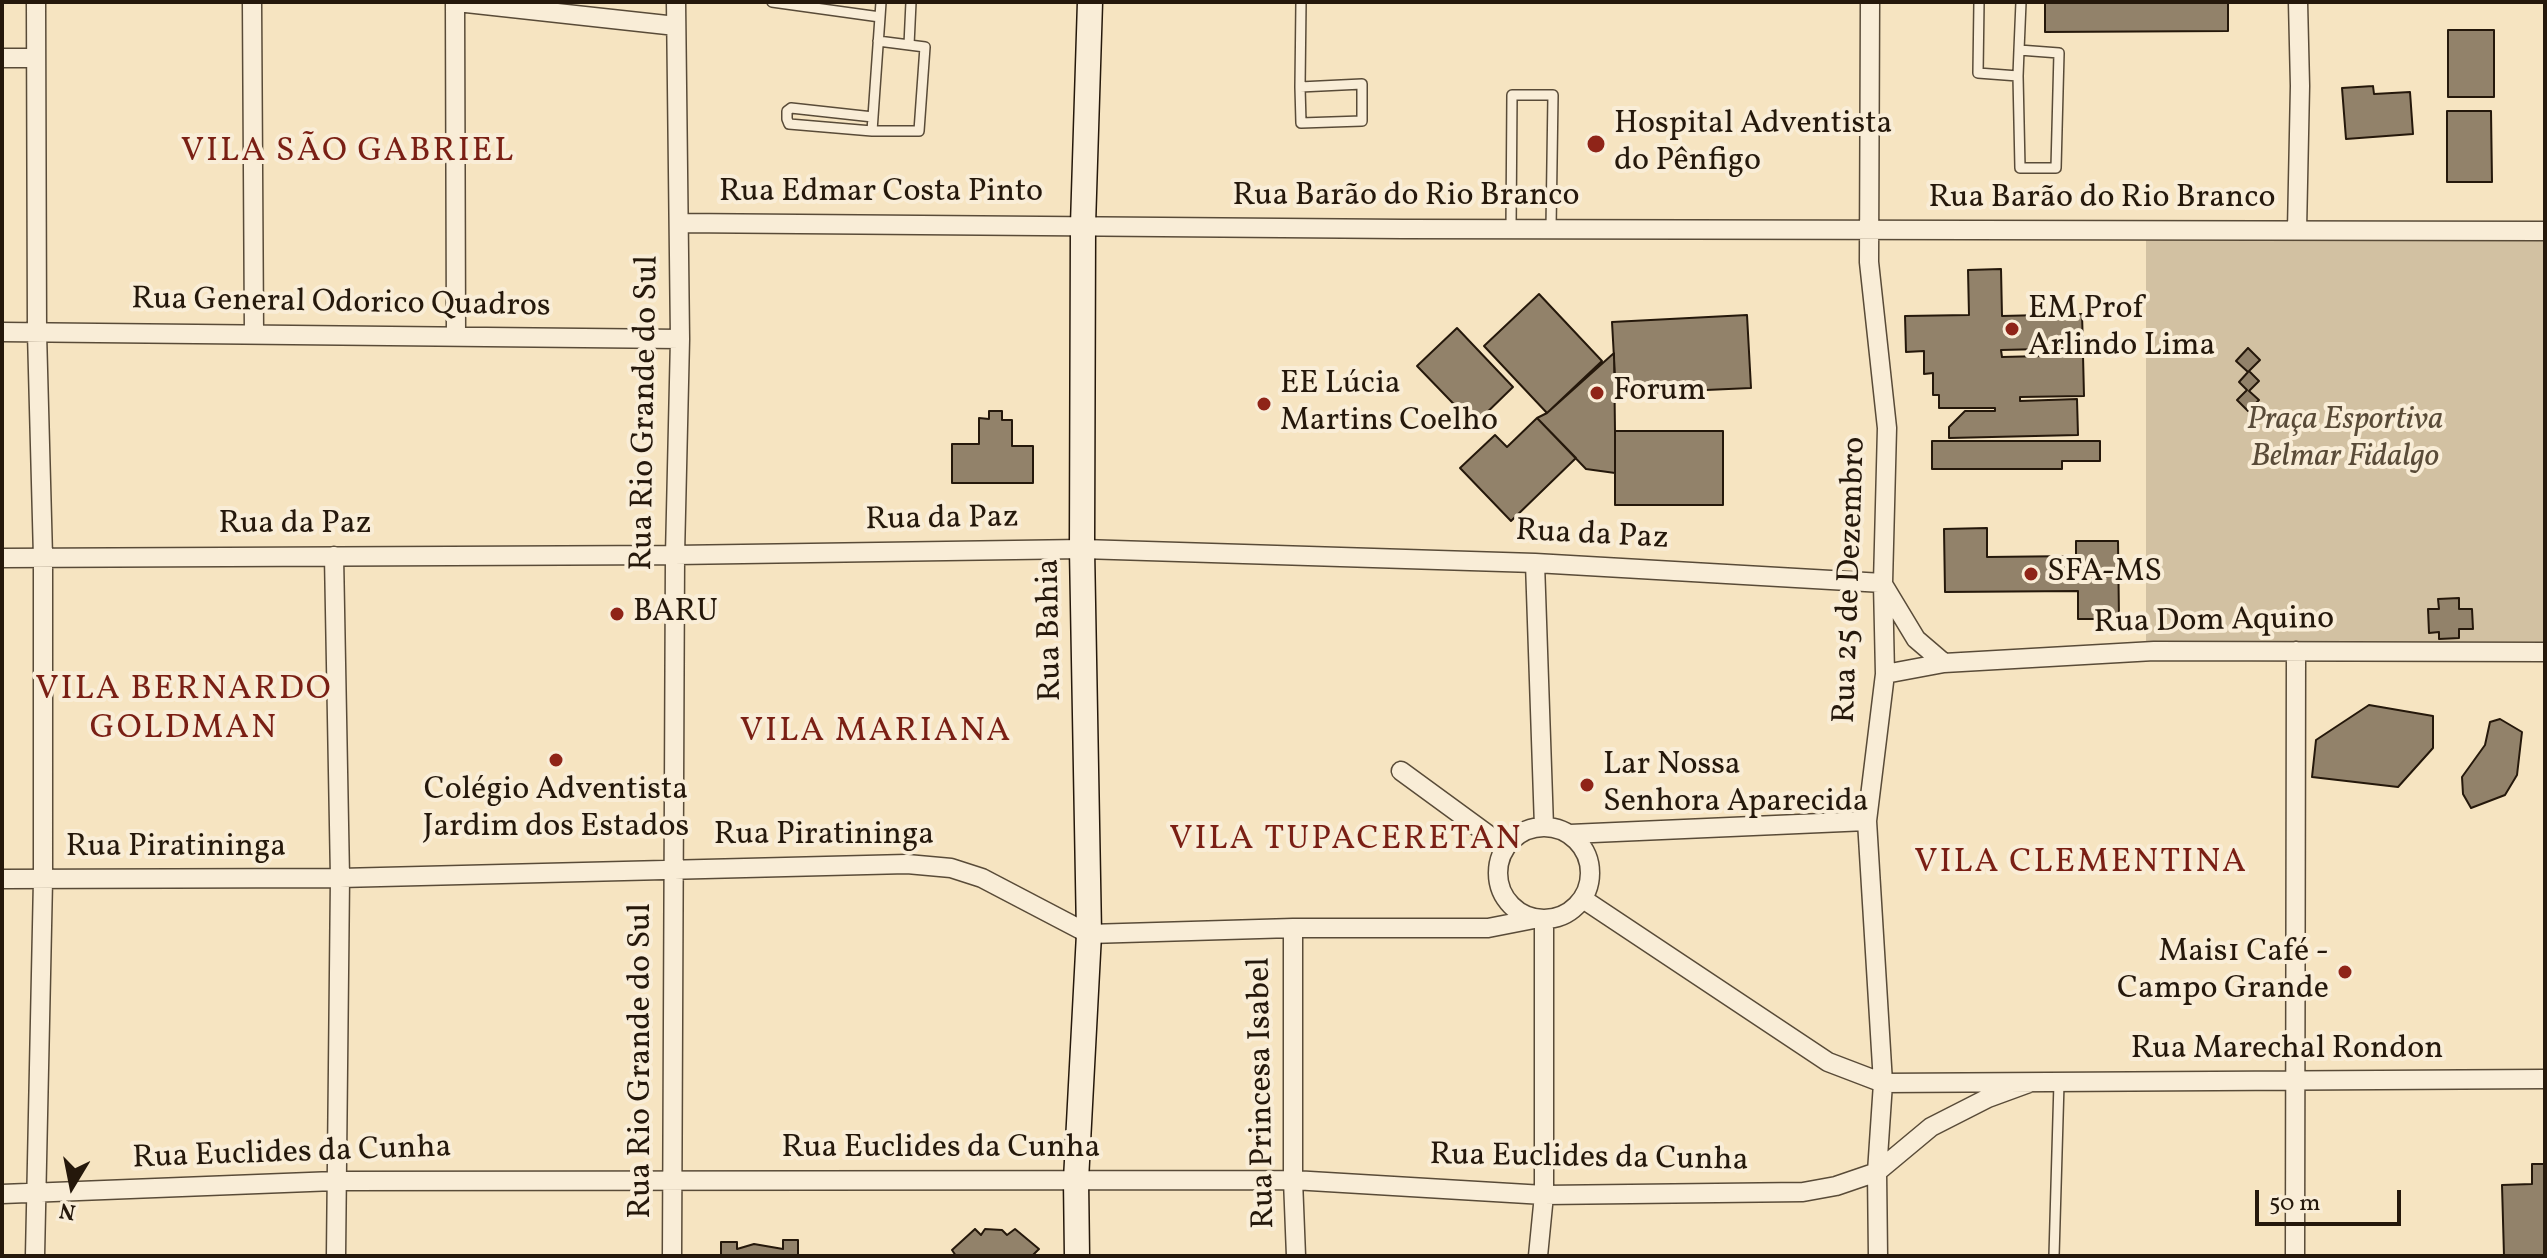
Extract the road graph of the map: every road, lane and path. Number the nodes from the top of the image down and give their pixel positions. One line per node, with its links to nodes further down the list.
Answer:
1 (36, 2): 20 (street)
2 (252, 2): 34 (street)
3 (456, 2): 15 (street); 35 (street)
4 (676, 2): 15 (street, Rua Rio Grande do Sul)
5 (772, 2): 14 (lane)
6 (881, 2): 14 (lane)
7 (911, 2): 17 (lane)
8 (1090, 2): 26 (street, Rua Bahia)
9 (1301, 2): 22 (lane)
10 (1870, 2): 29 (street, Rua 25 de Dezembro)
11 (1979, 2): 21 (lane)
12 (2021, 2): 18 (lane)
13 (2298, 2): 30 (street)
14 (880, 17): 16 (lane)
15 (676, 26): 25 (street, Rua Rio Grande do Sul)
16 (878, 41): 17 (lane); 23 (lane)
17 (909, 45): 24 (lane)
18 (2019, 50): 21 (lane); 21 (lane)
19 (2, 58): 20 (street)
20 (35, 58): 33 (street)
21 (2018, 76)
22 (1300, 87): 22 (lane)
23 (873, 117): 24 (lane); 24 (lane)
24 (872, 131)
25 (679, 223): 26 (street, Rua Edmar Costa Pinto); 36 (street, Rua Rio Grande do Sul)
26 (1083, 225): 28 (street, Rua Barão do Rio Branco); 37 (street, Rua Bahia)
27 (1551, 228): 28 (street, Rua Barão do Rio Branco); 28 (lane); 29 (street, Rua Barão do Rio Branco)
28 (1511, 229)
29 (1869, 229): 30 (street, Rua Barão do Rio Branco); 43 (street, Rua 25 de Dezembro)
30 (2297, 230): 31 (street, Rua Barão do Rio Branco)
31 (2545, 231)
32 (2, 332): 33 (street, Rua General Odorico Quadros)
33 (37, 333): 34 (street, Rua General Odorico Quadros); 40 (street)
34 (254, 334): 35 (street, Rua General Odorico Quadros)
35 (456, 336): 36 (street, Rua General Odorico Quadros)
36 (680, 339): 38 (street, Rua Rio Grande do Sul)
37 (1082, 549): 38 (street, Rua da Paz); 42 (street, Rua da Paz); 60 (street, Rua Bahia)
38 (675, 555): 39 (street, Rua da Paz); 53 (street, Rua Rio Grande do Sul)
39 (334, 556): 40 (street, Rua da Paz); 54 (street)
40 (43, 557): 41 (street, Rua da Paz); 56 (street)
41 (2, 558)
42 (1535, 563): 43 (street, Rua da Paz); 50 (street)
43 (1883, 583): 46 (street); 47 (street, Rua 25 de Dezembro)
44 (2296, 651): 45 (street, Rua Dom Aquino); 46 (street, Rua Dom Aquino); 61 (street)
45 (2545, 652)
46 (1944, 663): 47 (street, Rua Dom Aquino)
47 (1885, 674): 49 (street, Rua 25 de Dezembro)
48 (1401, 771): 52 (street)
49 (1867, 821): 51 (street); 63 (street, Rua 25 de Dezembro)
50 (1544, 827): 51 (street); 52 (street)
51 (1570, 834): 57 (street)
52 (1505, 847): 58 (street)
53 (674, 868): 54 (street, Rua Piratininga); 60 (street, Rua Piratininga); 67 (street, Rua Rio Grande do Sul)
54 (340, 878): 56 (street, Rua Piratininga); 70 (street)
55 (2, 879): 56 (street, Rua Piratininga)
56 (43, 880): 72 (street)
57 (1583, 899): 58 (street); 63 (street)
58 (1539, 919): 59 (street, Rua Piratininga); 73 (street)
59 (1293, 928): 60 (street, Rua Piratininga); 69 (street, Rua Princesa Isabel)
60 (1089, 934): 68 (street, Rua Bahia)
61 (2295, 1079): 62 (street, Rua Marechal Rondon); 65 (street, Rua Marechal Rondon); 82 (street)
62 (2545, 1079)
63 (1883, 1083): 64 (street, Rua Marechal Rondon); 66 (street, Rua 25 de Dezembro)
64 (2029, 1083): 65 (street, Rua Marechal Rondon); 66 (street, Rua Marechal Rondon)
65 (2059, 1083): 81 (lane)
66 (1877, 1172): 73 (street, Rua Euclides da Cunha); 80 (street, Rua 25 de Dezembro)
67 (672, 1180): 68 (street, Rua Euclides da Cunha); 70 (street, Rua Euclides da Cunha); 76 (street, Rua Rio Grande do Sul)
68 (1076, 1180): 69 (street, Rua Euclides da Cunha); 77 (street, Rua Bahia)
69 (1293, 1180): 73 (street, Rua Euclides da Cunha); 78 (street, Rua Princesa Isabel)
70 (335, 1181): 72 (street, Rua Euclides da Cunha); 75 (street)
71 (2, 1194): 72 (street, Rua Euclides da Cunha)
72 (36, 1194): 74 (street)
73 (1544, 1195): 79 (street)
74 (35, 1256)
75 (336, 1256)
76 (672, 1256)
77 (1077, 1256)
78 (1296, 1256)
79 (1538, 1256)
80 (1878, 1256)
81 (2054, 1256)
82 (2295, 1256)

